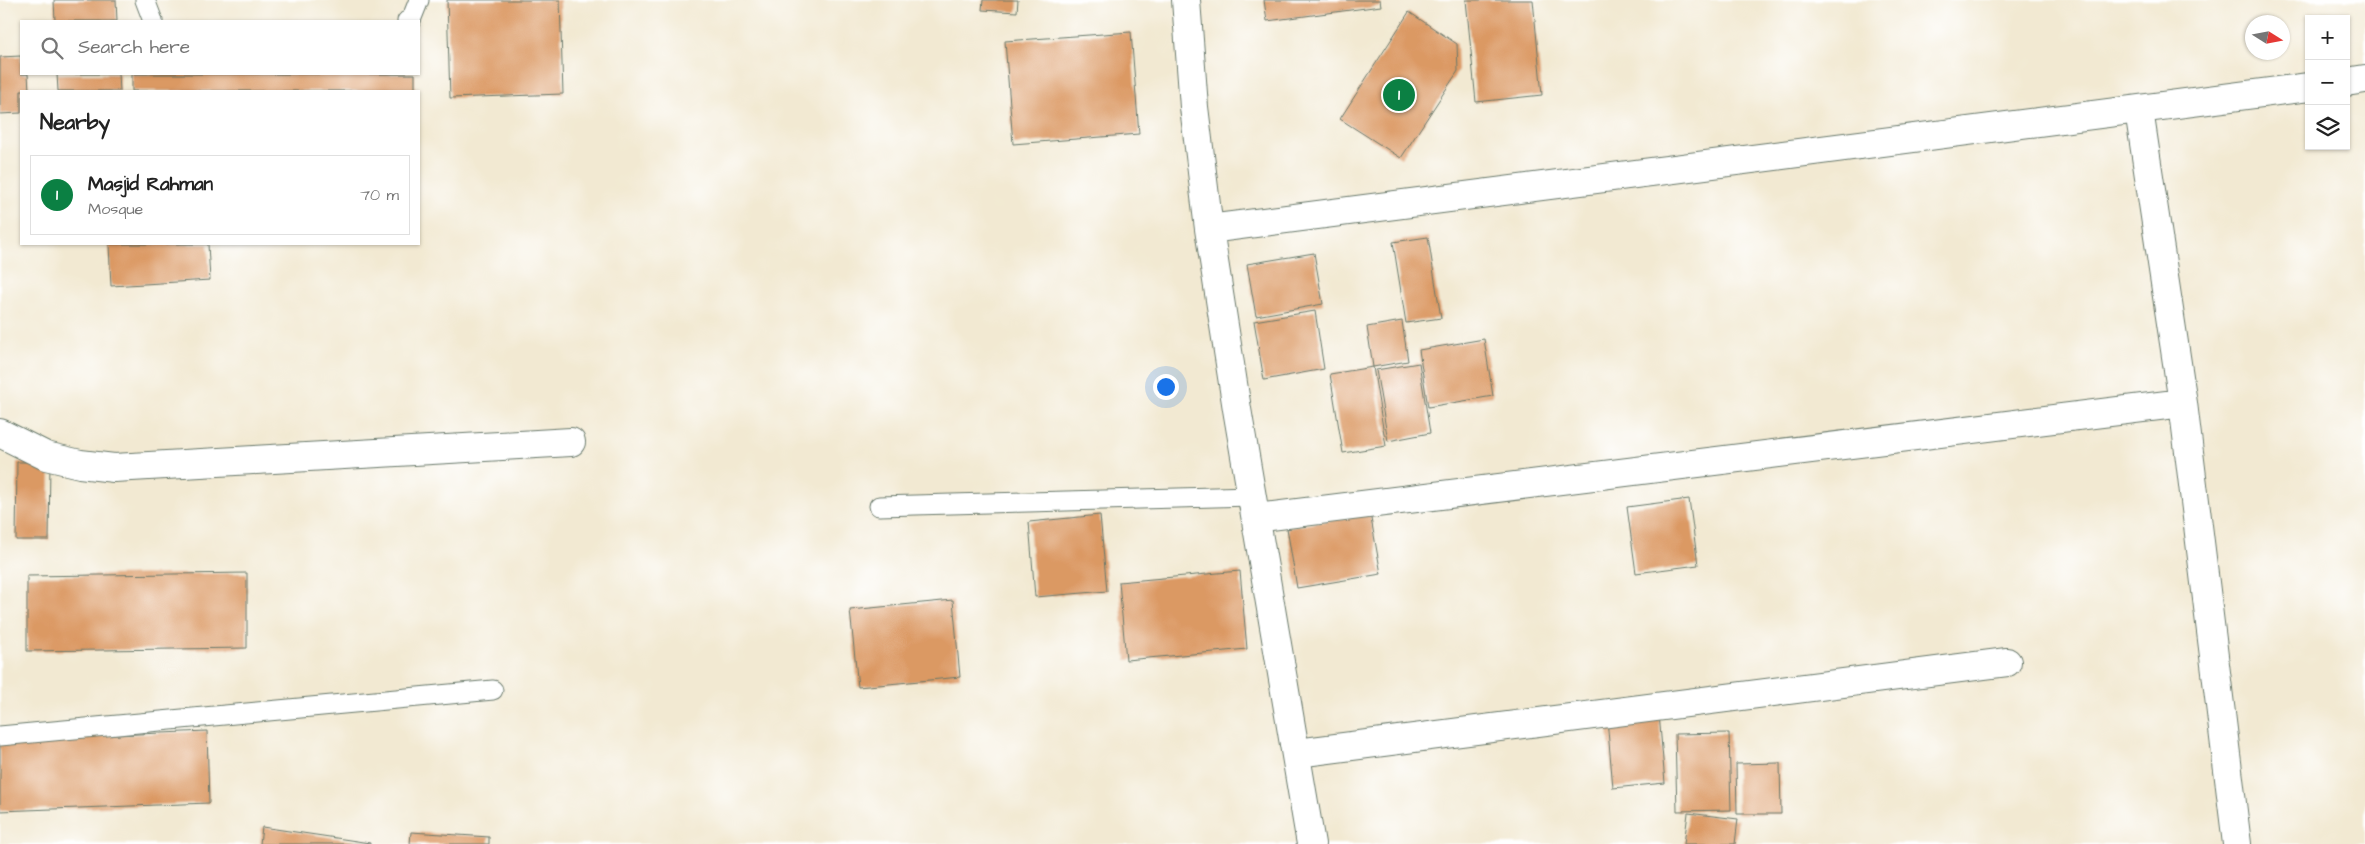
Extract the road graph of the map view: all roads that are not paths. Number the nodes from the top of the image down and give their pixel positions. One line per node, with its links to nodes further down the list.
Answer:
1 (145, 0): 4 (lane)
2 (419, 0): 5 (lane)
3 (1186, 0): 10 (street)
4 (153, 20)
5 (411, 20)
6 (2365, 80): 7 (street)
7 (2350, 82)
8 (2305, 88): 9 (street)
9 (2139, 110): 10 (street); 11 (street)
10 (1209, 229): 15 (street)
11 (2184, 403): 15 (street); 21 (street)
12 (0, 433): 13 (street)
13 (571, 442)
14 (879, 506): 15 (lane)
15 (1254, 507): 19 (street)
16 (2007, 662): 19 (street)
17 (493, 690): 18 (lane)
18 (0, 736)
19 (1297, 753): 20 (street)
20 (1311, 844)
21 (2237, 844)

